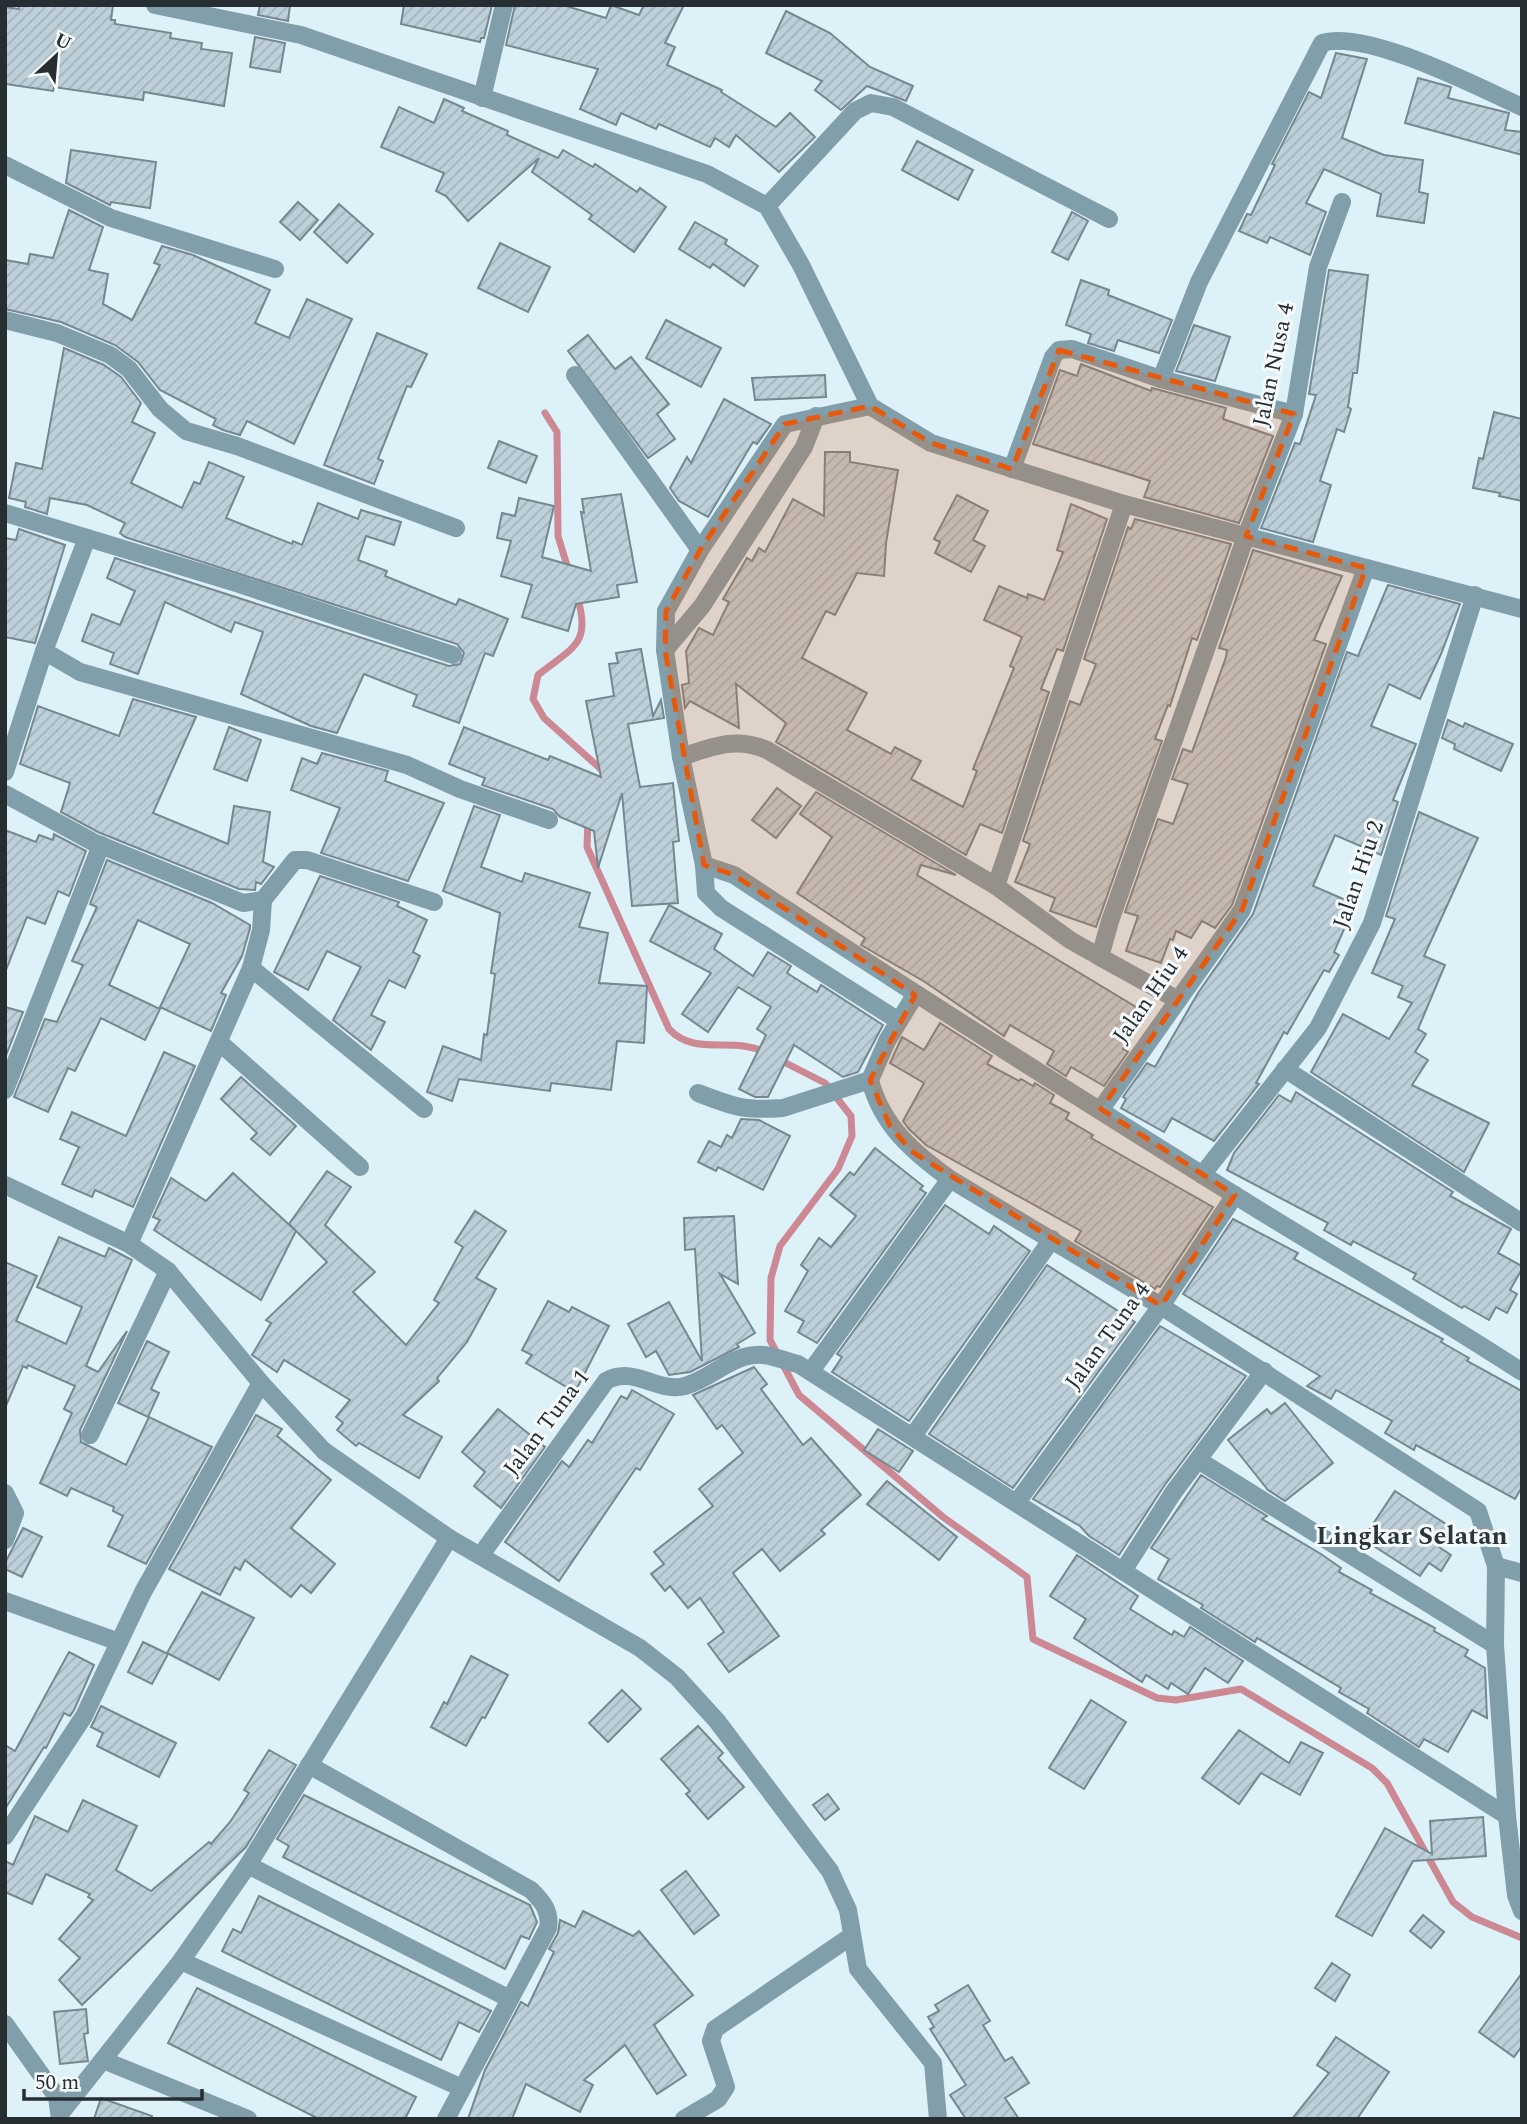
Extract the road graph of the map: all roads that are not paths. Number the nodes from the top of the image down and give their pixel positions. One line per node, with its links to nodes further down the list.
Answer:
1 (155, 5): 3 (street)
2 (504, 5): 3 (street)
3 (482, 98): 7 (street)
4 (1522, 107): 12 (street)
5 (5, 165): 9 (street)
6 (1342, 201): 14 (street, Jalan Nusa 4)
7 (767, 206): 8 (street); 13 (street)
8 (1109, 219)
9 (275, 269)
10 (5, 320): 19 (street)
11 (575, 375): 22 (street)
12 (1161, 379): 14 (street); 16 (street)
13 (870, 406): 15 (street); 16 (street)
14 (1294, 414): 20 (street, Jalan Nusa 4)
15 (816, 415): 22 (street); 26 (street)
16 (1012, 469): 17 (street)
17 (1124, 504): 20 (street); 35 (street)
18 (5, 513): 21 (street)
19 (456, 528)
20 (1246, 536): 23 (street); 38 (street, Jalan Nusa 4)
21 (87, 538): 27 (street); 28 (street)
22 (700, 550): 26 (street)
23 (1366, 568): 24 (street); 41 (street, Jalan Hiu 4)
24 (1475, 595): 25 (street); 44 (street, Jalan Hiu 2)
25 (1522, 610)
26 (665, 650): 29 (street)
27 (44, 651): 30 (street); 32 (street)
28 (453, 655)
29 (681, 757): 34 (street); 35 (street)
30 (5, 772)
31 (5, 794): 33 (street)
32 (549, 820)
33 (101, 845): 36 (street); 46 (street)
34 (704, 865): 40 (street); 42 (street)
35 (996, 886): 38 (street)
36 (263, 900): 37 (street); 39 (street)
37 (434, 902)
38 (1100, 957): 41 (street)
39 (251, 968): 43 (street); 48 (street)
40 (915, 995): 42 (street); 49 (street)
41 (1178, 1000): 49 (street, Jalan Hiu 4)
42 (899, 1021): 45 (street)
43 (219, 1042): 50 (street); 57 (street)
44 (1286, 1069): 51 (street, Jalan Hiu 2); 55 (street)
45 (862, 1083): 47 (street); 52 (street)
46 (5, 1090)
47 (698, 1093)
48 (424, 1109)
49 (1101, 1109): 51 (street)
50 (360, 1167)
51 (1202, 1175): 54 (street)
52 (950, 1179): 56 (street); 60 (street)
53 (5, 1185): 57 (street)
54 (1235, 1195): 59 (street, Jalan Tuna 4); 62 (street)
55 (1522, 1223)
56 (1052, 1238): 59 (street); 65 (street)
57 (129, 1244): 58 (street)
58 (168, 1271): 63 (street); 64 (street)
59 (1161, 1306): 61 (street); 68 (street, Jalan Tuna 4)
60 (804, 1367): 65 (street); 71 (street, Jalan Tuna 1)
61 (1264, 1371): 66 (street); 72 (street)
62 (1522, 1372)
63 (261, 1383): 69 (street); 76 (street)
64 (90, 1435)
65 (913, 1436): 68 (street)
66 (1198, 1460): 73 (street); 77 (street)
67 (5, 1493): 70 (street)
68 (1017, 1502): 73 (street)
69 (449, 1538): 71 (street); 78 (street)
70 (5, 1540)
71 (481, 1555): 83 (street)
72 (1496, 1566): 74 (street); 77 (street)
73 (1123, 1571): 79 (street)
74 (1522, 1573)
75 (5, 1601): 76 (street)
76 (119, 1642): 80 (street)
77 (1495, 1645): 79 (street)
78 (309, 1765): 81 (street); 85 (street)
79 (1507, 1816): 82 (street)
80 (5, 1836)
81 (248, 1866): 84 (street); 85 (street)
82 (1522, 1911)
83 (850, 1937): 92 (street); 93 (street)
84 (181, 1961): 87 (street); 88 (street)
85 (510, 1999): 88 (street)
86 (5, 2024): 89 (street)
87 (103, 2060): 89 (street); 90 (street)
88 (462, 2088): 91 (street)
89 (60, 2117)
90 (248, 2119)
91 (446, 2119)
92 (684, 2119)
93 (939, 2119)

